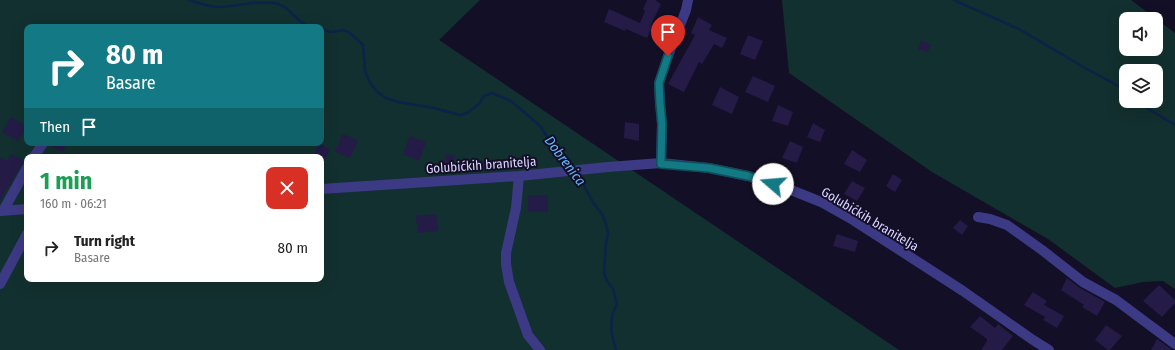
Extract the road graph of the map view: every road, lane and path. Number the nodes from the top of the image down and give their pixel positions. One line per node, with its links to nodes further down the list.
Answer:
1 (688, 0): 2 (street)
2 (661, 164): 4 (street, Golubićkih branitelja); 13 (street, Golubićkih branitelja)
3 (24, 173): 7 (street)
4 (519, 176): 5 (street, Golubićkih branitelja); 12 (street)
5 (324, 189)
6 (24, 209): 7 (street)
7 (2, 211)
8 (978, 217): 11 (street)
9 (24, 240): 10 (street)
10 (0, 284)
11 (1175, 344)
12 (540, 350)
13 (1049, 350)

